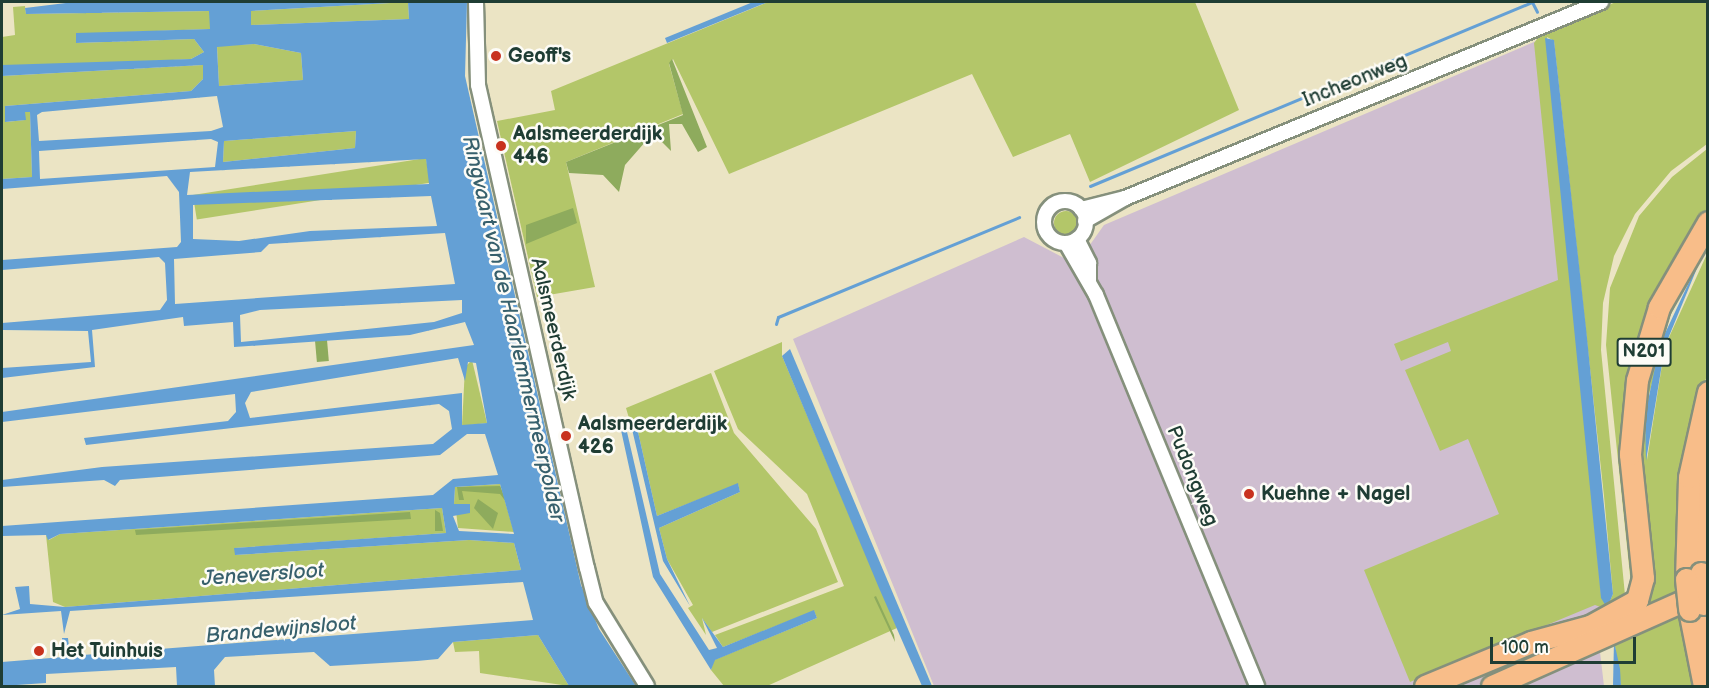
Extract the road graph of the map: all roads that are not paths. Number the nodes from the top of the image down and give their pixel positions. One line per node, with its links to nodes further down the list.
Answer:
1 (476, 2): 10 (street, Aalsmeerderdijk)
2 (1601, 2): 3 (street, Incheonweg)
3 (1083, 215): 5 (street); 5 (street, Incheonweg)
4 (1707, 222): 12 (highway, N201)
5 (1072, 241): 11 (street, Pudongweg)
6 (1707, 392): 8 (highway)
7 (1707, 456): 8 (highway)
8 (1697, 591): 9 (highway); 13 (highway); 14 (highway)
9 (1707, 632)
10 (647, 687)
11 (1257, 687)
12 (1425, 687)
13 (1492, 687)
14 (1704, 687)

